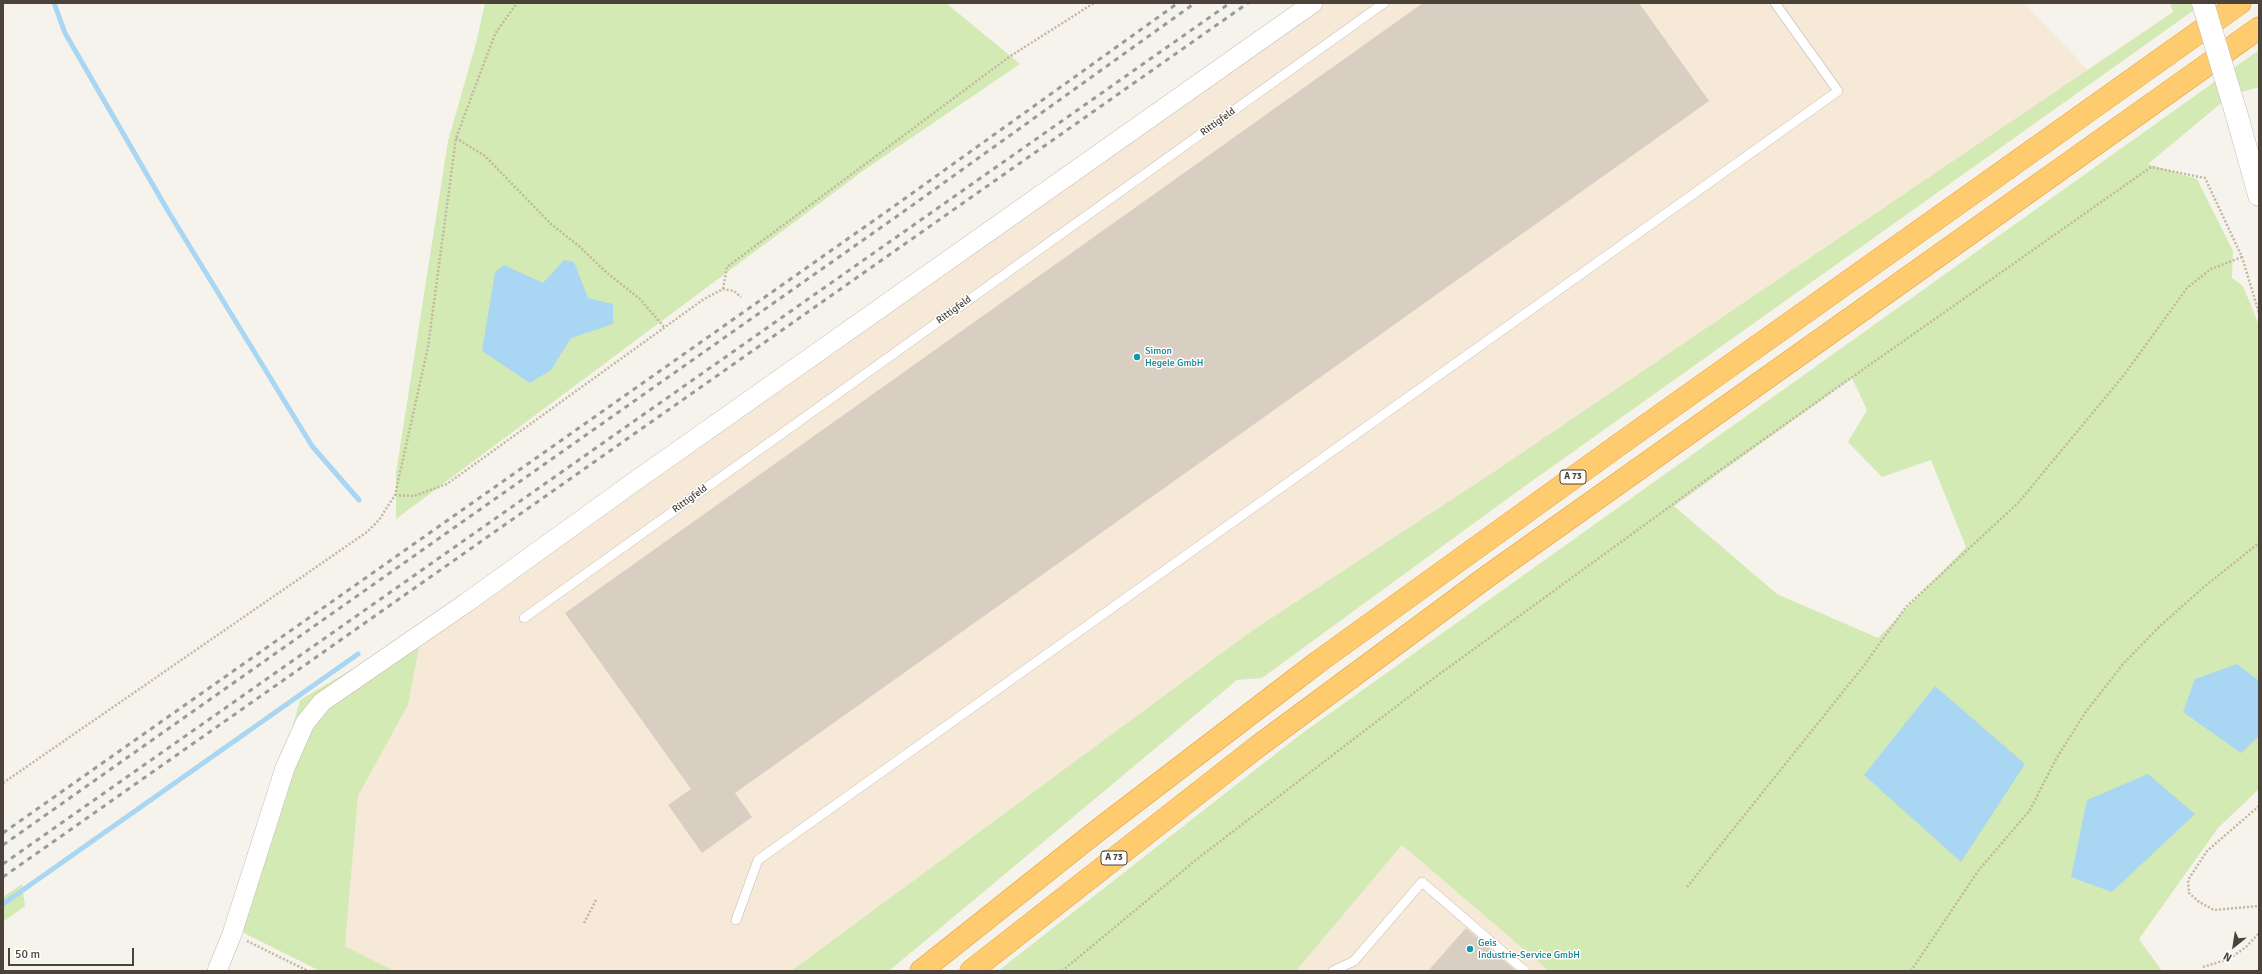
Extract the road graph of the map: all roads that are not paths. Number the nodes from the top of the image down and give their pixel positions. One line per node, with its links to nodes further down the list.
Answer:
1 (1313, 3): 10 (street)
2 (1384, 3): 8 (lane, Rittigfeld)
3 (1775, 3): 9 (lane)
4 (2203, 3): 7 (street, bridge)
5 (2240, 3): 11 (highway, A 73)
6 (2259, 28): 12 (highway, A 73)
7 (2259, 195)
8 (524, 618)
9 (736, 920)
10 (217, 971)
11 (921, 971)
12 (971, 971)
13 (1333, 971): 14 (lane)
14 (1525, 971)

